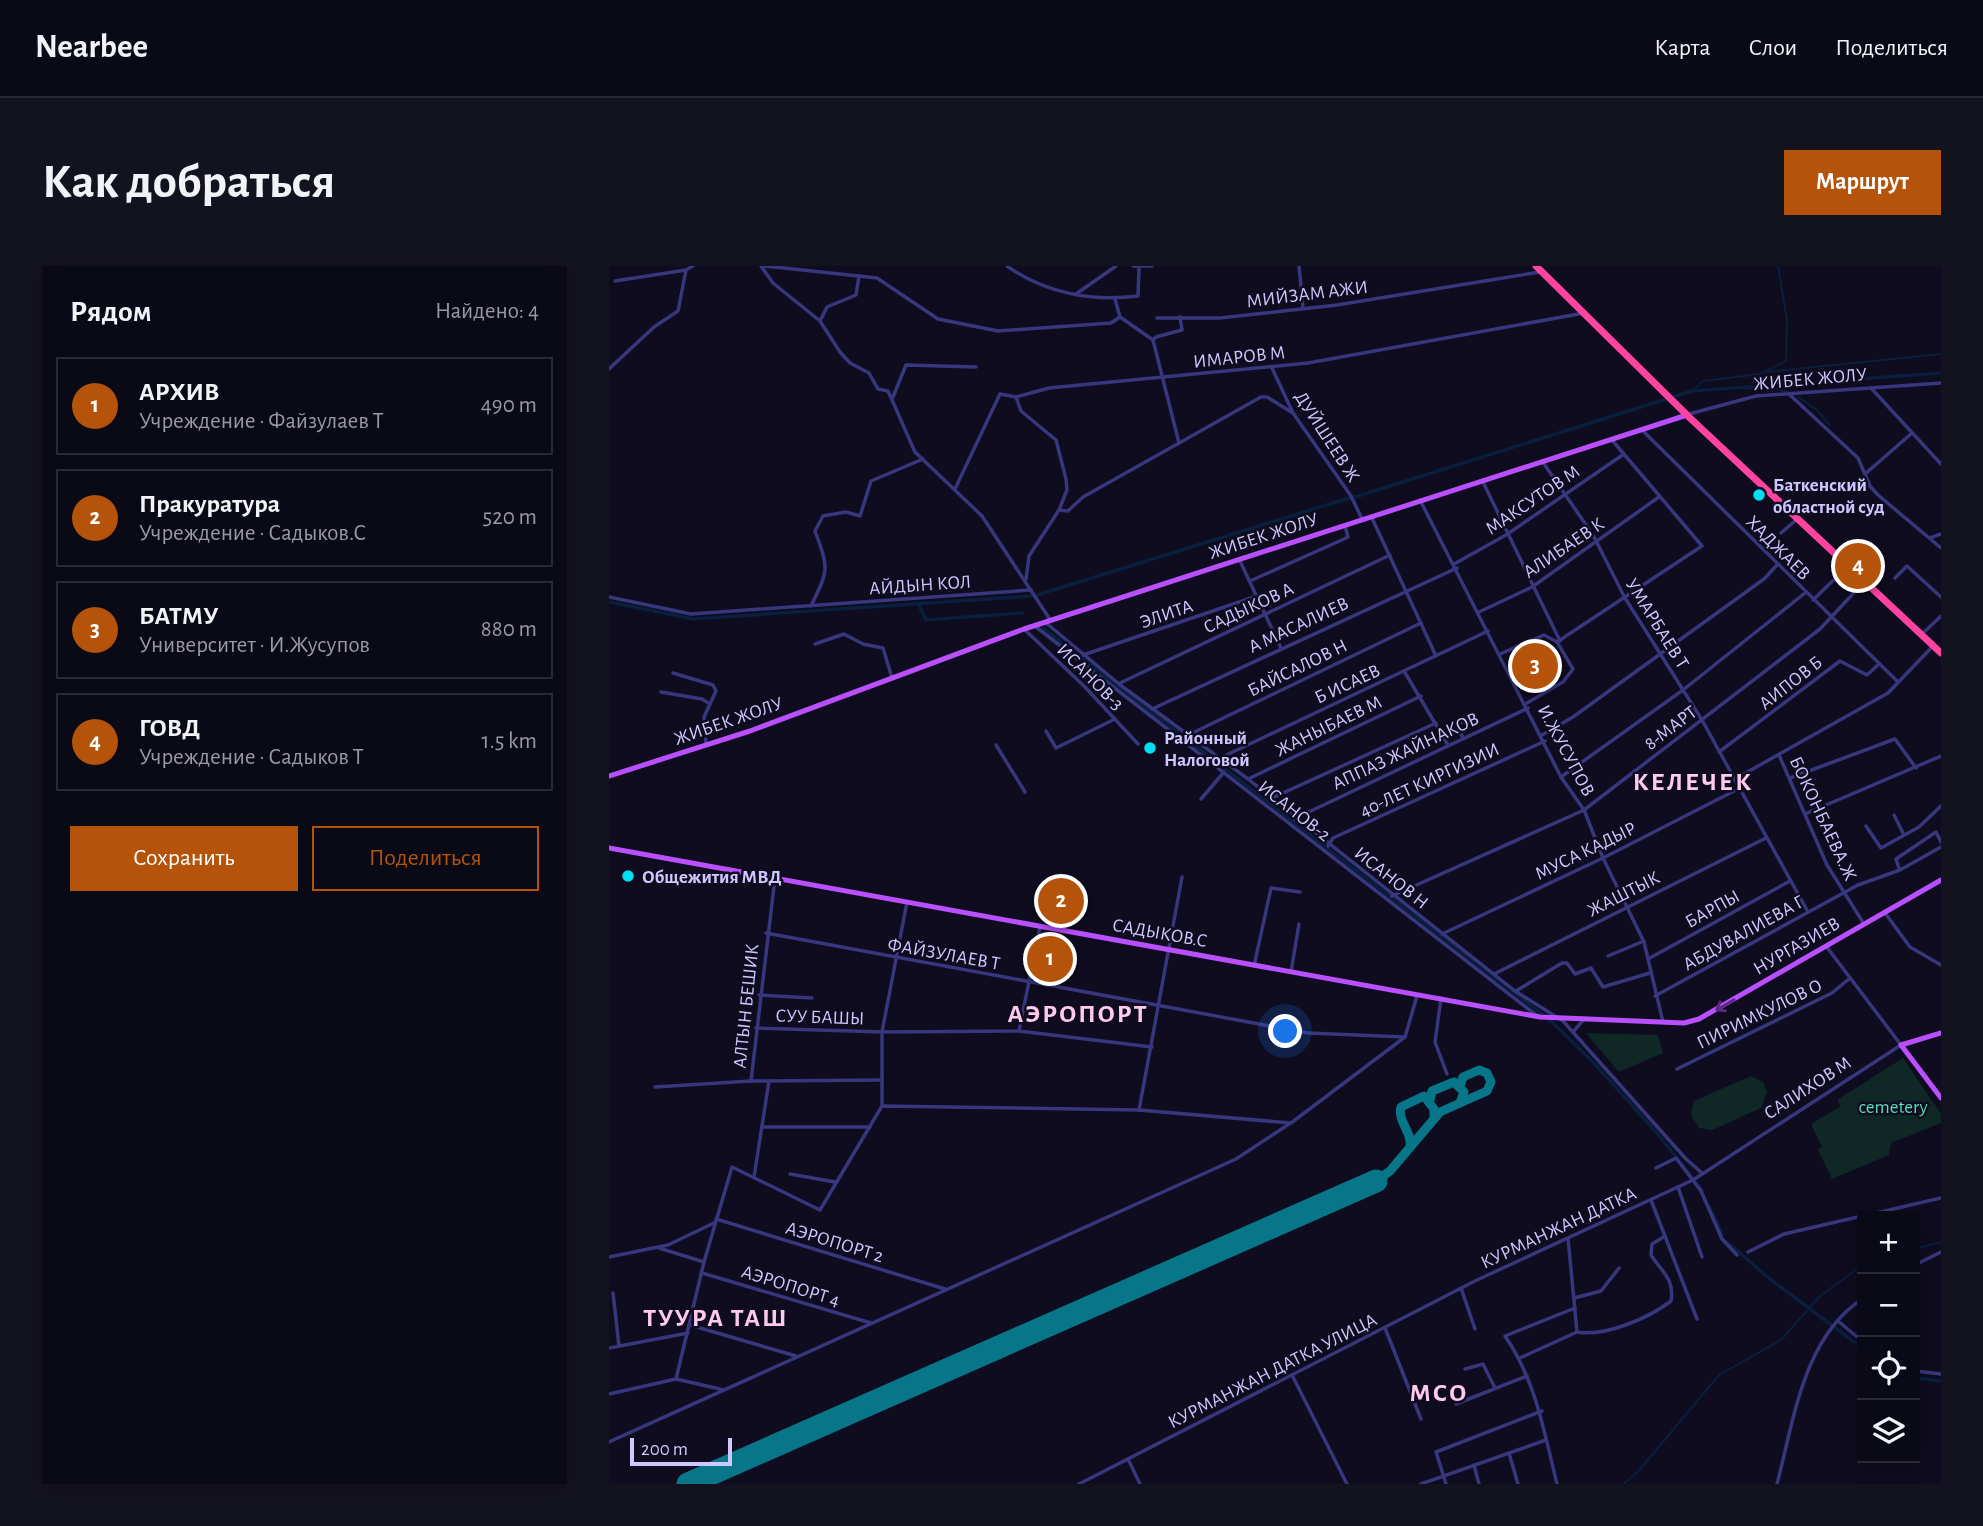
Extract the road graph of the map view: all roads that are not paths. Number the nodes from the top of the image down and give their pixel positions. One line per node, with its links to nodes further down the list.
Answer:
1 (693, 266): 10 (street)
2 (763, 266): 11 (street); 20 (street)
3 (1007, 266): 13 (street)
4 (1115, 266): 13 (street)
5 (1133, 266): 8 (street)
6 (1152, 266): 8 (street)
7 (1299, 266): 15 (street)
8 (1139, 268): 14 (street)
9 (1541, 268): 15 (street, МИЙЗАМ АЖИ); 16 (highway)
10 (686, 270): 12 (street); 24 (street)
11 (859, 276): 17 (street); 20 (street)
12 (615, 281)
13 (1075, 295): 14 (street)
14 (1115, 299): 17 (street)
15 (1303, 308): 18 (street, МИЙЗАМ АЖИ)
16 (1584, 313): 23 (street, ИМАРОВ М); 32 (highway)
17 (1120, 317): 21 (street)
18 (1180, 317): 19 (street, МИЙЗАМ АЖИ); 21 (street)
19 (1157, 318)
20 (820, 321): 29 (street)
21 (1153, 340): 25 (street)
22 (976, 367): 29 (street)
23 (1272, 368): 25 (street, ИМАРОВ М); 31 (street, ДУЙШЕЕВ Ж)
24 (609, 369)
25 (1163, 377): 30 (street, ИМАРОВ М); 36 (street)
26 (1941, 383): 27 (street, ЖИБЕК ЖОЛУ)
27 (1871, 388): 28 (street, ЖИБЕК ЖОЛУ); 34 (street)
28 (1790, 395): 32 (street, ЖИБЕК ЖОЛУ); 41 (street)
29 (893, 397): 38 (street, ИСАНОВ Н)
30 (1016, 397): 43 (street, ИМАРОВ М); 47 (street)
31 (1293, 413): 36 (street); 50 (street, ДУЙШЕЕВ Ж)
32 (1689, 417): 33 (main road, ЖИБЕК ЖОЛУ); 49 (highway)
33 (1642, 430): 35 (main road, ЖИБЕК ЖОЛУ); 60 (street, ХАДЖАЕВ)
34 (1912, 433): 40 (street); 41 (street)
35 (1612, 440): 37 (street); 39 (main road, ЖИБЕК ЖОЛУ)
36 (1179, 444): 47 (street)
37 (1624, 454): 44 (street, МАКСУТОВ М); 45 (street)
38 (923, 459): 43 (street, ИСАНОВ Н); 76 (street)
39 (1542, 461): 42 (main road, ЖИБЕК ЖОЛУ); 44 (street, УМАРБАЕВ Т)
40 (1941, 464)
41 (1864, 474): 55 (street)
42 (1482, 480): 46 (main road, ЖИБЕК ЖОЛУ); 54 (street)
43 (955, 489): 65 (street, ИСАНОВ Н)
44 (1564, 495): 54 (street, МАКСУТОВ М); 56 (street, УМАРБАЕВ Т)
45 (1659, 497): 56 (street, АЛИБАЕВ К); 74 (street)
46 (1420, 500): 48 (main road, ЖИБЕК ЖОЛУ); 61 (street, И.ЖУСУПОВ)
47 (1059, 510): 65 (street)
48 (1371, 516): 50 (main road, ЖИБЕК ЖОЛУ); 58 (street)
49 (1797, 518): 52 (street); 62 (highway)
50 (1361, 519): 51 (main road, ЖИБЕК ЖОЛУ)
51 (1345, 524): 59 (main road, ЖИБЕК ЖОЛУ); 64 (street)
52 (1781, 533)
53 (1941, 534): 55 (street)
54 (1506, 535): 61 (street, МАКСУТОВ М); 67 (street)
55 (1930, 538): 57 (street)
56 (1595, 544): 67 (street, АЛИБАЕВ К); 74 (street, УМАРБАЕВ Т)
57 (1941, 548)
58 (1390, 555): 69 (street); 78 (street, САДЫКОВ А)
59 (1239, 559): 64 (street); 81 (main road, ЖИБЕК ЖОЛУ)
60 (1777, 565): 70 (street, ХАДЖАЕВ); 91 (street)
61 (1455, 566): 69 (street, А МАСАЛИЕВ); 77 (street, И.ЖУСУПОВ)
62 (1848, 566): 66 (highway); 75 (street)
63 (1895, 578): 73 (street)
64 (1250, 581): 72 (street)
65 (1025, 582): 68 (street, ИСАНОВ Н)
66 (1865, 582): 80 (street, 8-МАРТ); 86 (highway)
67 (1532, 587): 77 (street, АЛИБАЕВ К); 87 (street)
68 (1031, 590): 76 (street, АЙДЫН КОЛ); 81 (street, ИСАНОВ Н)
69 (1406, 590): 82 (street); 90 (street, А МАСАЛИЕВ)
70 (1805, 593): 75 (street, ХАДЖАЕВ); 102 (street)
71 (609, 597): 76 (street, АЙДЫН КОЛ)
72 (1257, 597): 78 (street); 94 (street, ЭЛИТА)
73 (1941, 597)
74 (1625, 598): 87 (street); 91 (street, УМАРБАЕВ Т)
75 (1813, 600): 80 (street, ХАДЖАЕВ)
76 (811, 606)
77 (1479, 612): 85 (street, И.ЖУСУПОВ)
78 (1266, 615): 90 (street); 101 (street, САДЫКОВ А)
79 (1941, 616): 86 (street)
80 (1831, 618): 96 (street, ХАДЖАЕВ); 110 (street, 8-МАРТ)
81 (1048, 622): 83 (main road, ЖИБЕК ЖОЛУ); 94 (street, ИСАНОВ Н)
82 (1421, 623): 95 (street); 113 (street, БАЙСАЛОВ Н)
83 (1035, 625): 84 (main road, ЖИБЕК ЖОЛУ); 126 (street, ИСАНОВ-2)
84 (1024, 629): 99 (main road, ЖИБЕК ЖОЛУ); 108 (street, ИСАНОВ-3)
85 (1488, 631): 93 (street, И.ЖУСУПОВ); 95 (street, Б ИСАЕВ)
86 (1921, 635): 89 (highway)
87 (1558, 641): 93 (street); 106 (street, АППАЗ ЖАЙНАКОВ)
88 (815, 644): 99 (street)
89 (1933, 646): 92 (highway); 100 (street)
90 (1281, 648): 107 (street, А МАСАЛИЕВ)
91 (1660, 653): 102 (street, УМАРБАЕВ Т); 114 (street)
92 (1941, 653)
93 (1500, 654): 106 (street, И.ЖУСУПОВ)
94 (1083, 655): 101 (street, ИСАНОВ Н)
95 (1436, 656): 97 (street, Б ИСАЕВ)
96 (1879, 664): 100 (street, ХАДЖАЕВ); 121 (street, АИПОВ Б)
97 (1405, 671): 104 (street); 124 (street, Б ИСАЕВ)
98 (673, 673): 105 (street)
99 (892, 678): 119 (main road, ЖИБЕК ЖОЛУ)
100 (1898, 682): 122 (street)
101 (1119, 684): 107 (street, ИСАНОВ Н)
102 (1683, 690): 110 (street, УМАРБАЕВ Т); 128 (street)
103 (661, 692): 105 (street)
104 (1421, 696): 111 (street); 130 (street, ЖАНЫБАЕВ М)
105 (710, 704): 119 (street)
106 (1527, 706): 114 (street, И.ЖУСУПОВ); 115 (street, АППАЗ ЖАЙНАКОВ)
107 (1151, 709): 113 (street, ИСАНОВ Н)
108 (1115, 719): 112 (street); 118 (street, ИСАНОВ-3)
109 (1467, 719): 115 (street)
110 (1702, 720): 121 (street, УМАРБАЕВ Т); 137 (street, 8-МАРТ)
111 (1436, 723): 120 (street); 135 (street, АППАЗ ЖАЙНАКОВ)
112 (1046, 731)
113 (1186, 736): 124 (street, ИСАНОВ Н)
114 (1542, 736): 116 (street, И.ЖУСУПОВ)
115 (1463, 738): 120 (street, АППАЗ ЖАЙНАКОВ)
116 (1545, 741): 128 (street, И.ЖУСУПОВ); 145 (street, 40-ЛЕТ КИРГИЗИИ)
117 (996, 744): 133 (street)
118 (1138, 744)
119 (706, 745): 127 (main road, ЖИБЕК ЖОЛУ)
120 (1448, 746): 140 (street, АППАЗ ЖАЙНАКОВ)
121 (1719, 752): 131 (street, УМАРБАЕВ Т)
122 (1778, 755): 129 (street, БОКОНБАЕВА.Ж); 131 (street)
123 (1940, 758): 125 (street)
124 (1217, 760): 130 (street, ИСАНОВ Н)
125 (1916, 768): 129 (street); 138 (street)
126 (1224, 772): 134 (street); 186 (street, ИСАНОВ-2)
127 (609, 776)
128 (1561, 777): 137 (street, И.ЖУСУПОВ)
129 (1790, 778): 138 (street, БОКОНБАЕВА.Ж)
130 (1248, 779): 135 (street, ИСАНОВ Н)
131 (1735, 779): 132 (street, УМАРБАЕВ Т)
132 (1740, 788): 143 (street, УМАРБАЕВ Т); 148 (street, МУСА КАДЫР)
133 (1025, 792)
134 (1201, 799)
135 (1270, 799): 140 (street, ИСАНОВ Н)
136 (1941, 806): 142 (street)
137 (1584, 810): 148 (street, И.ЖУСУПОВ); 156 (street, 8-МАРТ)
138 (1805, 814): 155 (street, БОКОНБАЕВА.Ж)
139 (1894, 815): 142 (street)
140 (1294, 819): 145 (street, ИСАНОВ Н)
141 (1866, 826): 142 (street)
142 (1904, 835)
143 (1766, 838): 153 (street, УМАРБАЕВ Т); 158 (street, ЖАШТЫК)
144 (1941, 842): 149 (street)
145 (1328, 846): 156 (street, ИСАНОВ Н)
146 (1941, 847): 149 (street, АБДУВАЛИЕВА Г)
147 (609, 848): 151 (main road, САДЫКОВ.С)
148 (1603, 858): 158 (street, И.ЖУСУПОВ); 165 (street, МУСА КАДЫР)
149 (1899, 868): 155 (street, АБДУВАЛИЕВА Г)
150 (1182, 877): 168 (street)
151 (775, 878): 157 (main road, САДЫКОВ.С); 164 (street, АЛТЫН БЕШИК)
152 (1941, 880): 160 (main road, НУРГАЗИЕВ)
153 (1790, 881): 159 (street, УМАРБАЕВ Т); 171 (street, БАРПЫ)
154 (1300, 892): 173 (street)
155 (1844, 893): 159 (street, АБДУВАЛИЕВА Г); 162 (street, БОКОНБАЕВА.Ж)
156 (1392, 896): 165 (street, ИСАНОВ Н)
157 (907, 902): 163 (main road, САДЫКОВ.С); 170 (street)
158 (1627, 907): 166 (street, И.ЖУСУПОВ); 176 (street, ЖАШТЫК)
159 (1808, 912): 182 (street, АБДУВАЛИЕВА Г)
160 (1885, 913): 162 (main road, НУРГАЗИЕВ); 172 (street)
161 (1299, 924): 174 (street)
162 (1864, 925): 167 (main road, НУРГАЗИЕВ)
163 (1040, 927): 168 (main road, САДЫКОВ.С); 178 (street)
164 (766, 933): 170 (street, ФАЙЗУЛАЕВ Т); 181 (street, АЛТЫН БЕШИК)
165 (1442, 934): 176 (street, ИСАНОВ Н)
166 (1644, 941): 169 (street); 171 (street, И.ЖУСУПОВ)
167 (1826, 946): 177 (street); 189 (main road, НУРГАЗИЕВ, one-way to 189)
168 (1167, 950): 173 (main road, САДЫКОВ.С); 185 (street)
169 (1608, 957)
170 (896, 959): 178 (street, ФАЙЗУЛАЕВ Т); 192 (street)
171 (1648, 959): 175 (street, И.ЖУСУПОВ)
172 (1941, 965)
173 (1254, 966): 174 (main road, САДЫКОВ.С)
174 (1291, 972): 180 (main road, САДЫКОВ.С)
175 (1650, 972): 179 (street); 182 (street, И.ЖУСУПОВ)
176 (1494, 974): 179 (street, ИСАНОВ Н)
177 (1850, 978): 196 (street); 198 (street, ПИРИМКУЛОВ О)
178 (1028, 983): 185 (street, ФАЙЗУЛАЕВ Т); 191 (street)
179 (1515, 991): 187 (street, ИСАНОВ Н)
180 (1417, 994): 184 (main road, САДЫКОВ.С); 195 (street)
181 (759, 995): 183 (street); 190 (street, АЛТЫН БЕШИК)
182 (1655, 996): 189 (street, И.ЖУСУПОВ)
183 (812, 998)
184 (1441, 998): 186 (main road, САДЫКОВ.С); 199 (street)
185 (1159, 1006): 195 (street, ФАЙЗУЛАЕВ Т); 197 (street)
186 (1539, 1016): 187 (main road, САДЫКОВ.С)
187 (1555, 1017): 188 (main road); 193 (street, ИСАНОВ Н)
188 (1585, 1018): 189 (main road); 193 (street)
189 (1663, 1022)
190 (756, 1028): 192 (street, СУУ БАШЫ); 201 (street, АЛТЫН БЕШИК)
191 (1019, 1031): 192 (street, СУУ БАШЫ); 197 (street, СУУ БАШЫ)
192 (882, 1032): 200 (street)
193 (1573, 1032): 211 (street, ИСАНОВ Н)
194 (1941, 1033): 196 (main road, САЛИХОВ М)
195 (1405, 1037): 207 (street)
196 (1901, 1045): 204 (main road); 211 (street, САЛИХОВ М)
197 (1152, 1047): 206 (street)
198 (1677, 1069)
199 (1447, 1074)
200 (882, 1080): 202 (street); 205 (street)
201 (751, 1081): 202 (street); 203 (street)
202 (769, 1081): 208 (street)
203 (655, 1087)
204 (1941, 1097)
205 (882, 1106): 206 (street); 209 (street)
206 (1139, 1110): 207 (street)
207 (1291, 1123): 236 (street)
208 (762, 1127): 209 (street); 213 (street)
209 (870, 1127): 215 (street)
210 (1655, 1168): 214 (street)
211 (1702, 1173): 214 (street, САЛИХОВ М)
212 (790, 1174): 215 (street)
213 (754, 1177): 215 (street); 221 (street)
214 (1694, 1180): 216 (street, КУРМАНЖАН ДАТКА); 227 (street)
215 (835, 1182)
216 (1678, 1187): 218 (street, КУРМАНЖАН ДАТКА); 229 (street)
217 (1941, 1198): 219 (street)
218 (1651, 1200): 222 (street, КУРМАНЖАН ДАТКА); 223 (street, КУРМАНЖАН ДАТКА)
219 (1885, 1211)
220 (1857, 1217): 225 (street)
221 (715, 1221): 224 (street); 230 (street); 236 (street, АЭРОПОРТ 2)
222 (1664, 1236): 241 (street, КУРМАНЖАН ДАТКА); 247 (street)
223 (1568, 1238): 234 (street, КУРМАНЖАН ДАТКА); 238 (street)
224 (656, 1247): 228 (street); 230 (street)
225 (1748, 1252)
226 (1941, 1252): 231 (street)
227 (1738, 1255)
228 (609, 1257)
229 (1702, 1257)
230 (704, 1262): 233 (street)
231 (1920, 1262)
232 (1619, 1268): 238 (street)
233 (702, 1273): 243 (street, АЭРОПОРТ 4); 244 (street)
234 (1477, 1280): 235 (street, КУРМАНЖАН ДАТКА УЛИЦА)
235 (1461, 1288): 245 (street, КУРМАНЖАН ДАТКА УЛИЦА); 246 (street)
236 (946, 1290): 243 (street)
237 (613, 1293): 250 (street)
238 (1574, 1298): 240 (street)
239 (1857, 1304): 242 (street)
240 (1575, 1308): 247 (street); 253 (street)
241 (1697, 1318)
242 (1837, 1322): 249 (street); 280 (street)
243 (872, 1323): 252 (street)
244 (690, 1325): 248 (street); 252 (street)
245 (1385, 1328): 257 (street, КУРМАНЖАН ДАТКА УЛИЦА); 265 (street)
246 (1475, 1329)
247 (1577, 1332): 253 (street)
248 (688, 1333): 250 (street); 259 (street)
249 (1857, 1337)
250 (619, 1346): 251 (street)
251 (609, 1348)
252 (798, 1357): 261 (street)
253 (1520, 1358): 258 (street)
254 (1465, 1369): 260 (street)
255 (1920, 1372): 256 (street)
256 (1941, 1374)
257 (1292, 1375): 269 (street, КУРМАНЖАН ДАТКА УЛИЦА); 274 (street)
258 (1527, 1376): 260 (street); 264 (street)
259 (676, 1379): 261 (street); 262 (street)
260 (1495, 1388): 263 (street)
261 (726, 1391): 267 (street)
262 (609, 1394)
263 (1456, 1404)
264 (1542, 1412): 266 (street); 271 (street)
265 (1421, 1419)
266 (1546, 1440): 268 (street); 279 (street)
267 (609, 1442)
268 (1509, 1453): 270 (street); 278 (street)
269 (1128, 1459): 272 (street, КУРМАНЖАН ДАТКА УЛИЦА); 273 (street)
270 (1474, 1465): 271 (street); 277 (street)
271 (1444, 1477): 275 (street); 276 (street)
272 (1079, 1484)
273 (1140, 1484)
274 (1347, 1484)
275 (1421, 1484)
276 (1446, 1484)
277 (1479, 1484)
278 (1518, 1484)
279 (1557, 1484)
280 (1777, 1484)

